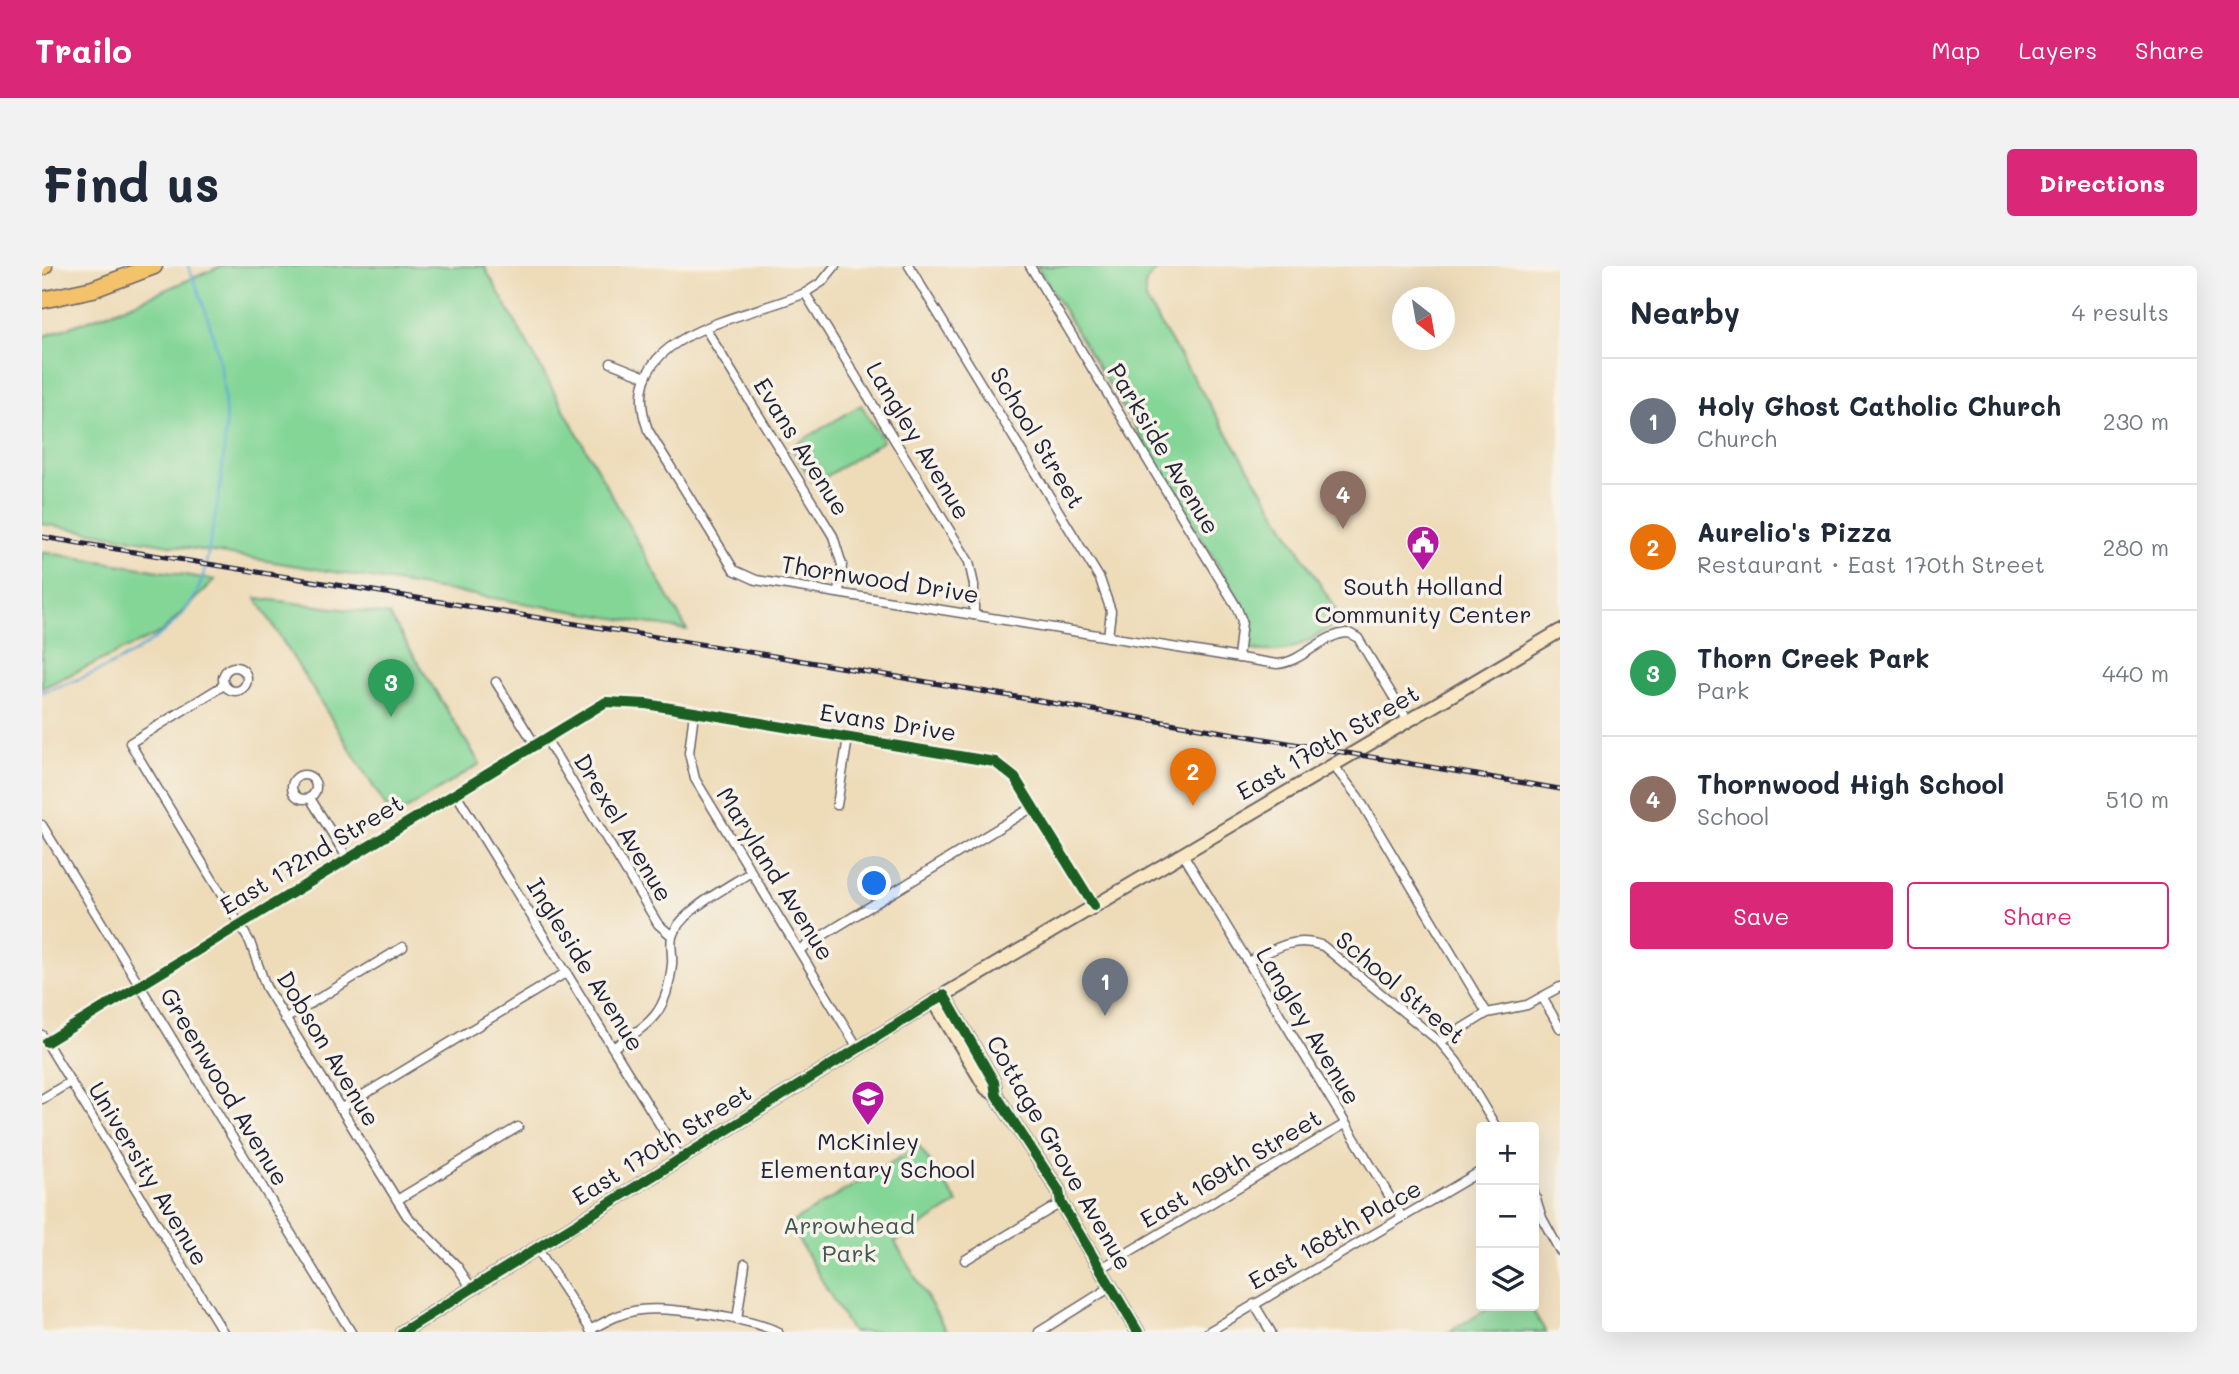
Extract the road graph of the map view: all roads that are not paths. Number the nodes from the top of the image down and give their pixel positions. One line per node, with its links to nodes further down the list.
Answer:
1 (123, 266): 7 (highway)
2 (835, 266): 6 (street)
3 (909, 266): 14 (street, School Street)
4 (1030, 266): 15 (street, Parkside Avenue)
5 (150, 268): 7 (highway)
6 (805, 293): 8 (street); 12 (street, Langley Avenue)
7 (42, 298)
8 (705, 328): 10 (street); 11 (street, Evans Avenue)
9 (611, 363): 10 (street)
10 (646, 377): 11 (street, Thornwood Drive)
11 (839, 593): 12 (street, Thornwood Drive)
12 (974, 615): 14 (street, Thornwood Drive)
13 (1560, 631): 20 (street, East 170th Street)
14 (1108, 637): 15 (street, Thornwood Drive)
15 (1238, 658): 20 (street, Thornwood Drive)
16 (496, 682): 23 (street)
17 (224, 685): 34 (street, Dobson Avenue)
18 (600, 704): 19 (street, Evans Drive); 21 (street, East 172nd Street)
19 (694, 712): 22 (street, Evans Drive); 32 (street, Maryland Avenue)
20 (1408, 721): 24 (street, East 170th Street)
21 (545, 737): 23 (street, East 172nd Street); 35 (street, Drexel Avenue)
22 (848, 738): 27 (street); 28 (street, Evans Drive)
23 (534, 743): 25 (street, East 172nd Street)
24 (1333, 765): 30 (street, East 170th Street); 44 (street)
25 (455, 792): 31 (street, East 172nd Street); 39 (street, Ingleside Avenue)
26 (310, 799): 31 (street)
27 (837, 805)
28 (1033, 807): 33 (street, Evans Drive); 37 (street)
29 (42, 825): 40 (street, Greenwood Avenue)
30 (1183, 854): 33 (street, East 170th Street); 38 (street, Langley Avenue)
31 (348, 859): 34 (street, East 172nd Street)
32 (751, 872): 35 (street); 37 (street, Maryland Avenue)
33 (1094, 906): 43 (street, East 170th Street)
34 (240, 924): 40 (street, East 172nd Street); 45 (street, Dobson Avenue)
35 (672, 936): 49 (street)
36 (403, 947): 45 (street)
37 (799, 950): 50 (street, Maryland Avenue)
38 (1248, 962): 48 (street, School Street); 55 (street, Langley Avenue)
39 (567, 972): 49 (street, Ingleside Avenue); 53 (street)
40 (139, 985): 47 (street, East 172nd Street); 74 (street, Greenwood Avenue)
41 (1560, 987): 42 (street)
42 (1542, 997): 44 (street); 46 (street)
43 (939, 998): 50 (street, East 170th Street); 60 (street, Cottage Grove Avenue)
44 (1487, 1013): 48 (street)
45 (285, 1019): 53 (street, Dobson Avenue)
46 (1560, 1027)
47 (44, 1038): 51 (street, University Avenue)
48 (1440, 1042): 54 (street, School Street)
49 (614, 1047): 57 (street, Ingleside Avenue)
50 (858, 1048): 57 (street, East 170th Street)
51 (70, 1082): 52 (street); 73 (street, University Avenue)
52 (42, 1099)
53 (340, 1109): 59 (street, Dobson Avenue)
54 (1493, 1122)
55 (1345, 1124): 62 (street, Langley Avenue); 67 (street, East 169th Street)
56 (518, 1126): 59 (street)
57 (681, 1158): 63 (street, East 170th Street)
58 (1476, 1174): 62 (street, East 168th Place)
59 (397, 1200): 69 (street, Dobson Avenue)
60 (1061, 1203): 65 (street); 67 (street, Cottage Grove Avenue)
61 (1539, 1208): 64 (street)
62 (1402, 1217): 70 (street, East 168th Place)
63 (537, 1248): 69 (street, East 170th Street); 72 (street)
64 (1560, 1251)
65 (965, 1260)
66 (745, 1264): 71 (street)
67 (1100, 1269): 68 (street, Cottage Grove Avenue)
68 (1111, 1287): 77 (street); 78 (street, Cottage Grove Avenue)
69 (472, 1289): 75 (street, East 170th Street)
70 (1254, 1304): 79 (street, East 168th Place); 80 (street)
71 (737, 1320): 72 (street); 76 (street)
72 (591, 1331)
73 (223, 1332)
74 (351, 1332)
75 (402, 1332)
76 (778, 1332)
77 (1039, 1332)
78 (1138, 1332)
79 (1208, 1332)
80 (1271, 1332)

